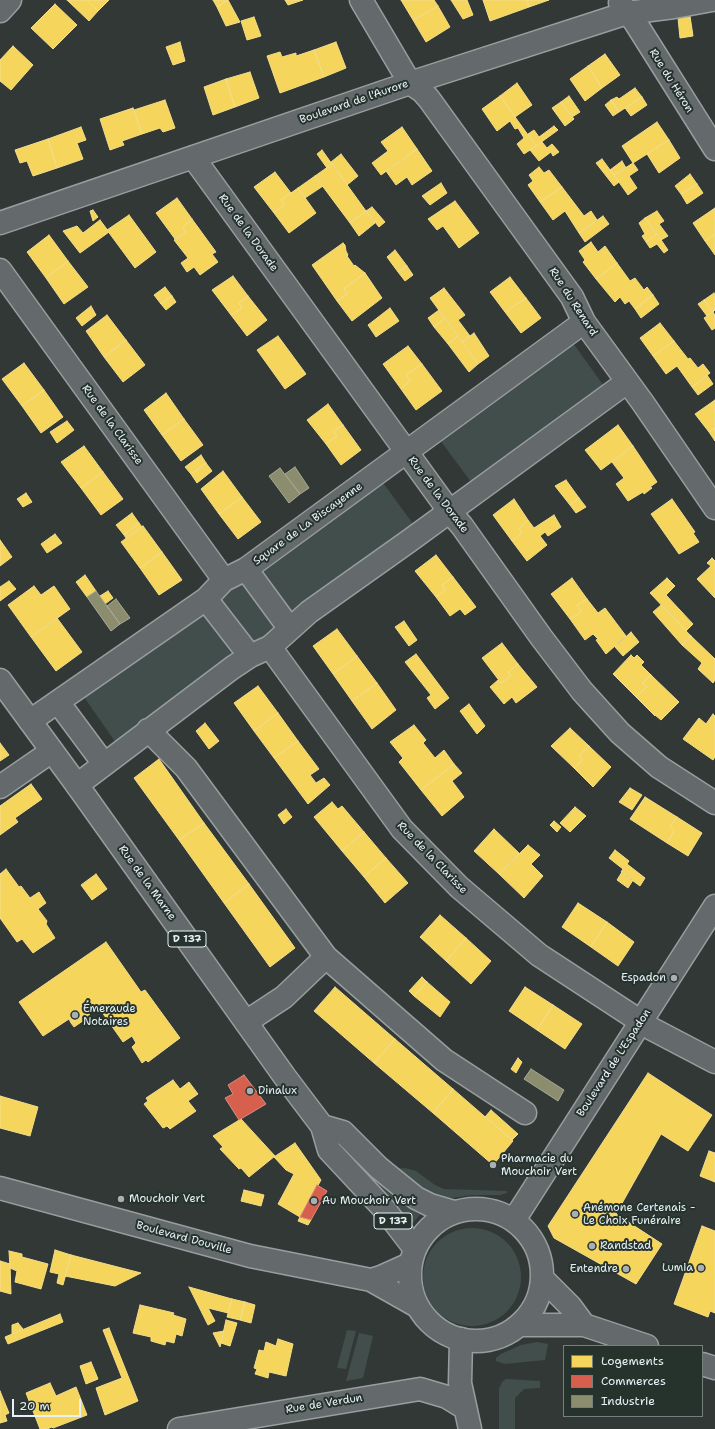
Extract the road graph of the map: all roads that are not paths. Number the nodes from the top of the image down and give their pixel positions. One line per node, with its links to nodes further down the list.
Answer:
1 (10, 0): 5 (street)
2 (361, 0): 6 (street, Rue du Renard)
3 (712, 0): 4 (street, Boulevard de l'Aurore)
4 (622, 6): 6 (street, Boulevard de l'Aurore); 7 (street, Rue du Héron)
5 (0, 11)
6 (410, 82): 8 (street, Boulevard de l'Aurore); 11 (street, Rue du Renard)
7 (715, 149)
8 (192, 157): 9 (street, Boulevard de l'Aurore); 13 (street, Rue de la Dorade)
9 (0, 223)
10 (0, 270): 17 (street, Rue de la Clarisse)
11 (584, 322): 12 (street, Rue du Renard); 13 (street, Square de La Biscayenne)
12 (627, 382): 14 (street, Rue du Renard); 15 (street)
13 (406, 451): 15 (street, Rue de la Dorade); 16 (street, Square de La Biscayenne)
14 (715, 508)
15 (450, 512): 19 (street); 29 (street, Rue de la Dorade)
16 (246, 569): 17 (street, Square de La Biscayenne); 19 (street)
17 (224, 580): 18 (street, Square de La Biscayenne)
18 (206, 599): 20 (street, Rue de la Clarisse); 22 (street, Square de La Biscayenne)
19 (290, 629): 20 (street)
20 (260, 652): 24 (street); 33 (street, Rue de la Clarisse)
21 (0, 680): 23 (street, Rue de la Marne / D 137)
22 (58, 702): 23 (street, Square de La Biscayenne); 26 (street)
23 (30, 721): 25 (street, Rue de la Marne / D 137)
24 (148, 730): 26 (street); 31 (street)
25 (52, 751): 27 (street, Rue de la Marne / D 137); 28 (street)
26 (104, 764): 27 (street)
27 (77, 785): 32 (street, Rue de la Marne / D 137)
28 (0, 787)
29 (715, 803)
30 (715, 906): 33 (street, Boulevard de L'Espadon)
31 (326, 957): 32 (street); 35 (street)
32 (246, 1022): 36 (street, Rue de la Marne / D 137)
33 (641, 1022): 34 (street, Rue de la Clarisse); 39 (street, Boulevard de L'Espadon)
34 (715, 1062)
35 (525, 1113)
36 (322, 1126): 38 (street, D 137); 40 (street, Rue de la Marne / D 137)
37 (0, 1188): 42 (street, Boulevard Douville)
38 (454, 1212): 39 (street); 40 (street)
39 (514, 1220): 41 (street)
40 (412, 1256): 42 (street); 43 (street)
41 (542, 1278): 44 (street); 45 (street)
42 (371, 1280): 43 (street)
43 (417, 1306): 46 (street)
44 (519, 1325): 45 (street); 46 (street)
45 (584, 1325): 47 (street)
46 (461, 1339): 50 (street)
47 (644, 1345)
48 (703, 1364): 49 (street)
49 (715, 1368)
50 (465, 1408): 51 (street, Rue de Verdun); 52 (street)
51 (179, 1429)
52 (470, 1429)

